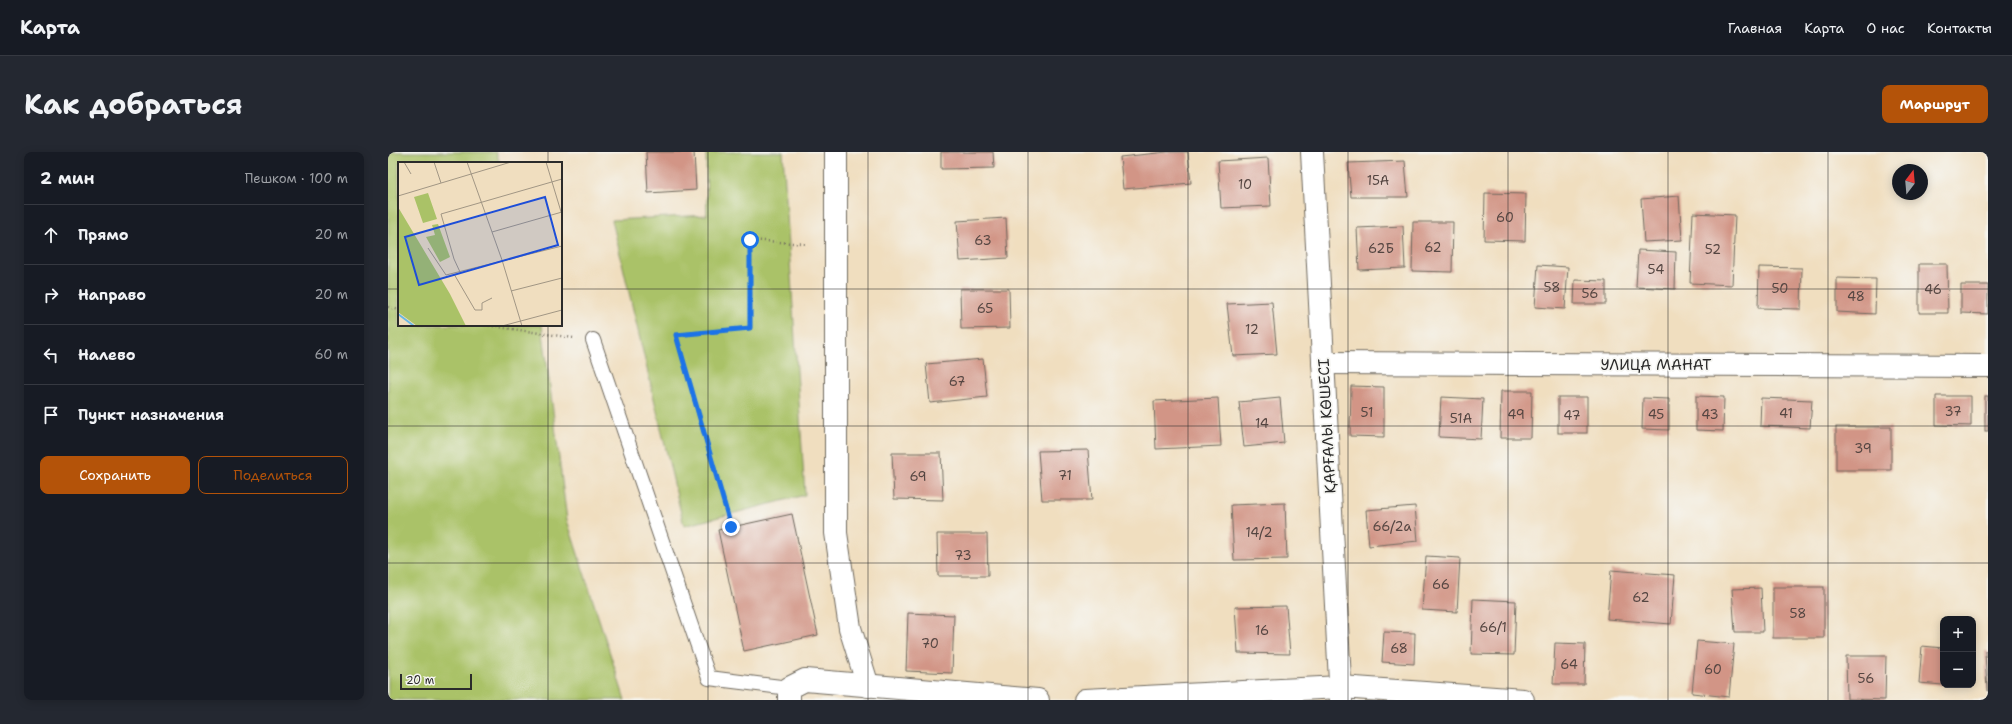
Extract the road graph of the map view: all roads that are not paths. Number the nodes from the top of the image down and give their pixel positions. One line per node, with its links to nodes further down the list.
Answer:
1 (836, 152): 6 (street)
2 (1312, 152): 4 (street, ҚАРҒАЛЫ КӨШЕСІ)
3 (593, 340): 8 (lane)
4 (1323, 363): 5 (street, УЛИЦА МАНАТ); 7 (street, ҚАРҒАЛЫ КӨШЕСІ)
5 (1988, 366)
6 (868, 686): 8 (street); 9 (street)
7 (1341, 693): 10 (street); 11 (street)
8 (789, 694)
9 (1038, 700)
10 (1084, 700)
11 (1523, 700)

